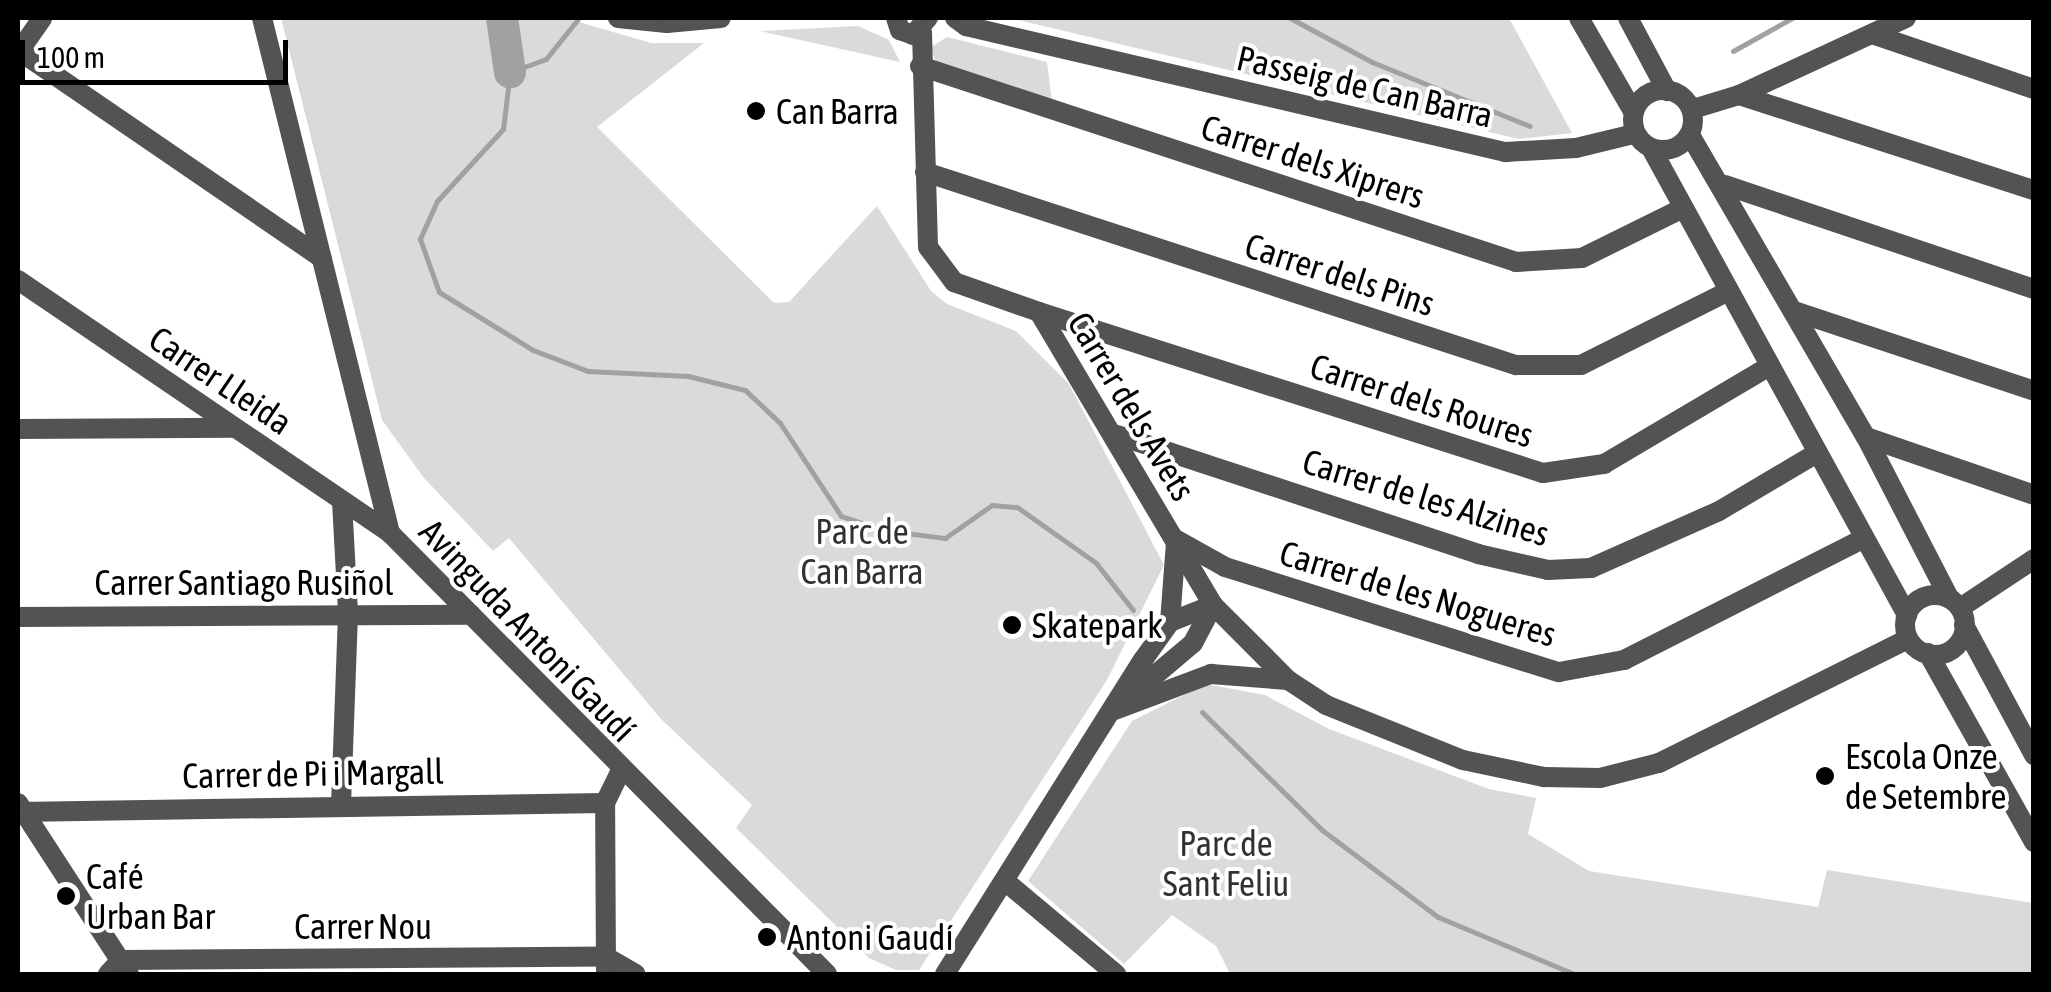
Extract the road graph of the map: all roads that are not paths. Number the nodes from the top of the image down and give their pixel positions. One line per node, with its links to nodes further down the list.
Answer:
1 (42, 18): 11 (street)
2 (262, 18): 24 (street, Avinguda Antoni Gaudí)
3 (618, 18): 4 (street)
4 (722, 18)
5 (1579, 18): 17 (street)
6 (1628, 18): 14 (street)
7 (1906, 18): 10 (street)
8 (960, 22): 9 (street, Passeig de Can Barra); 19 (street, Passeig de Can Barra)
9 (908, 25): 12 (street, Carrer dels Avets)
10 (1872, 34): 13 (street); 15 (street)
11 (19, 50): 24 (street)
12 (920, 66): 20 (street, Carrer dels Avets); 23 (street, Carrer dels Xiprers)
13 (2034, 88)
14 (1667, 91): 16 (street); 17 (street)
15 (1738, 95): 16 (street); 22 (street)
16 (1692, 109): 18 (street)
17 (1633, 111): 19 (street)
18 (1690, 135): 19 (street, Passeig de Can Barra); 21 (street)
19 (1642, 141): 23 (street)
20 (925, 172): 27 (street, Carrer dels Pins); 29 (street, Carrer dels Avets)
21 (1724, 185): 26 (street); 28 (street)
22 (2034, 190)
23 (1681, 208): 27 (street)
24 (322, 258): 39 (street, Avinguda Antoni Gaudí)
25 (18, 280): 32 (street, Carrer Lleida)
26 (2034, 289)
27 (1729, 290): 30 (street)
28 (1794, 311): 31 (street); 35 (street)
29 (1039, 312): 30 (street, Carrer dels Roures); 34 (street, Carrer dels Avets)
30 (1770, 366): 36 (street)
31 (2034, 391)
32 (234, 428): 33 (street); 38 (street, Carrer Lleida)
33 (18, 429)
34 (1117, 435): 36 (street, Carrer de les Alzines); 41 (street, Carrer dels Avets)
35 (1866, 437): 37 (street); 44 (street)
36 (1818, 453): 40 (street)
37 (2034, 495)
38 (342, 502): 39 (street, Carrer Lleida); 45 (street)
39 (390, 533): 46 (street, Avinguda Antoni Gaudí)
40 (1864, 538): 41 (street, Carrer de les Nogueres); 47 (street)
41 (1175, 542): 43 (street, Carrer dels Avets); 49 (street)
42 (2034, 559): 44 (street)
43 (1213, 605): 49 (street); 52 (street, Carrer dels Avets); 53 (street)
44 (1958, 610): 47 (street); 51 (street); 54 (street)
45 (348, 612): 46 (street, Carrer Santiago Rusiñol); 48 (street, Carrer Santiago Rusiñol); 58 (street)
46 (472, 615): 56 (street, Avinguda Antoni Gaudí)
47 (1907, 615): 50 (street)
48 (18, 616)
49 (1170, 622): 53 (street)
50 (1908, 639): 51 (street); 52 (street)
51 (1928, 653): 60 (street)
52 (1288, 680): 53 (street)
53 (1116, 710): 61 (street)
54 (2026, 729): 55 (street)
55 (2034, 756)
56 (620, 772): 57 (street); 65 (street, Avinguda Antoni Gaudí)
57 (605, 803): 58 (street, Carrer de Pi i Margall); 62 (street)
58 (341, 805): 59 (street, Carrer de Pi i Margall)
59 (19, 808): 63 (street)
60 (2034, 842)
61 (1005, 881): 66 (street); 67 (street)
62 (606, 966): 63 (street, Carrer Nou); 64 (street)
63 (119, 970)
64 (636, 974)
65 (827, 974)
66 (945, 974)
67 (1116, 974)

